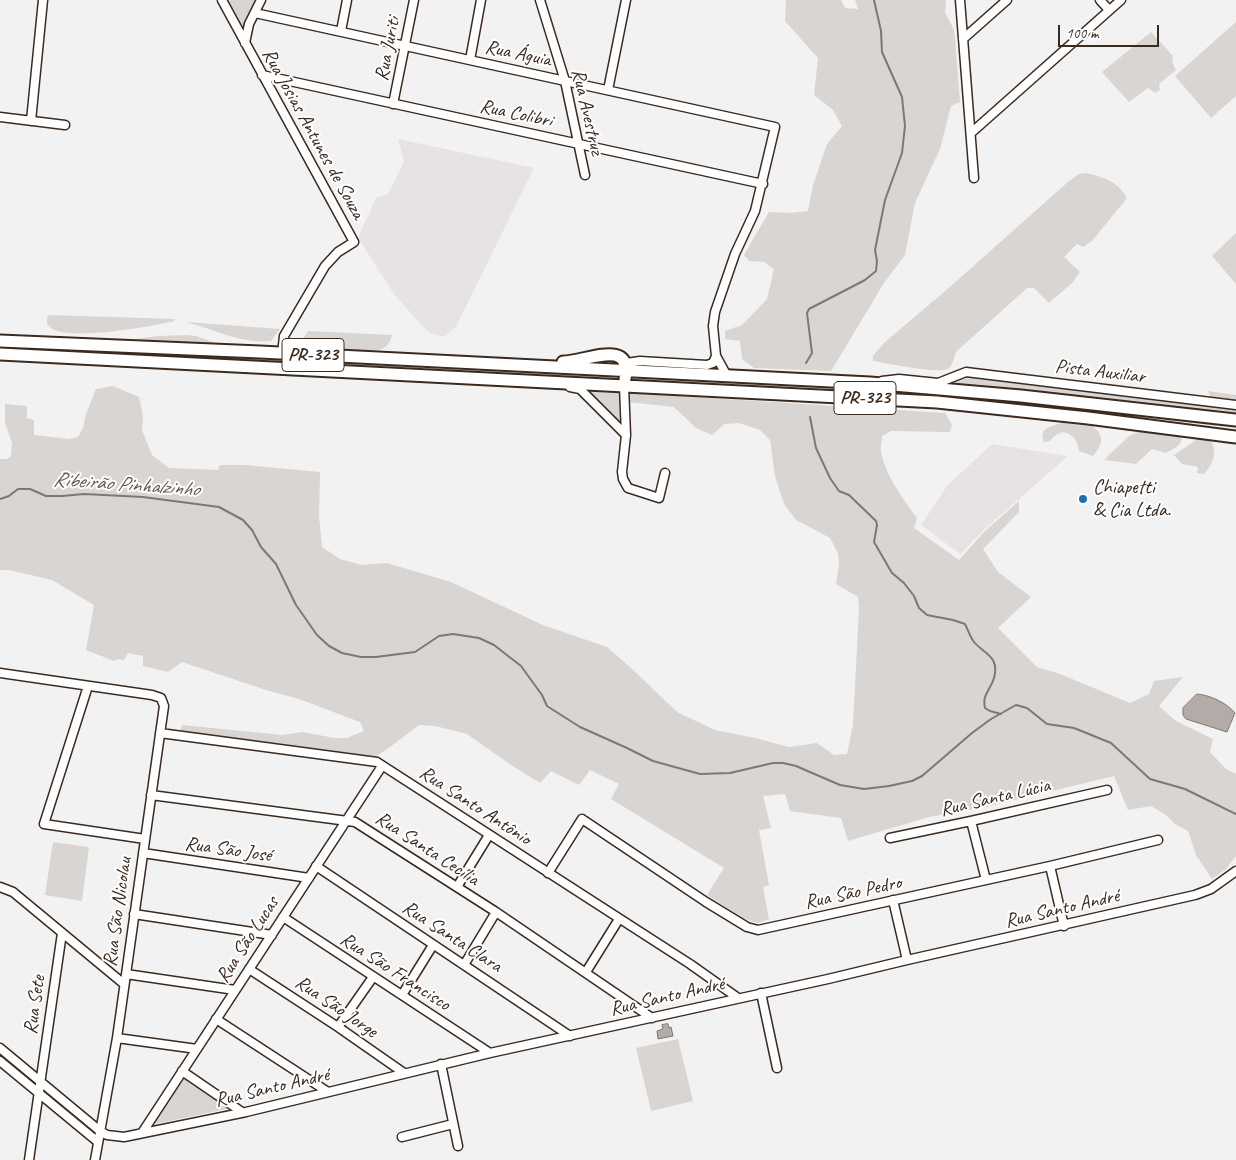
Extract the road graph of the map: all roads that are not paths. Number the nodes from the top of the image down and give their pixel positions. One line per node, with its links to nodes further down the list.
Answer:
1 (43, 0): 25 (street)
2 (222, 0): 17 (street, Rua Josias Antunes de Souza)
3 (261, 0): 14 (street)
4 (347, 0): 15 (street)
5 (414, 0): 18 (street, Rua Juriti)
6 (481, 0): 19 (street)
7 (540, 0): 21 (street, Rua Avestruz)
8 (626, 0): 22 (street)
9 (960, 0): 16 (street)
10 (1007, 0): 16 (street)
11 (1100, 0): 13 (street)
12 (1121, 0): 13 (street)
13 (1109, 10): 27 (street)
14 (255, 12): 15 (street, Rua Águia); 17 (street)
15 (341, 31): 18 (street, Rua Águia)
16 (963, 39): 27 (street)
17 (245, 42): 20 (street, Rua Josias Antunes de Souza)
18 (405, 46): 19 (street, Rua Águia); 23 (street, Rua Juriti)
19 (470, 60): 21 (street, Rua Águia)
20 (262, 75): 23 (street, Rua Colibri); 34 (street, Rua Josias Antunes de Souza)
21 (565, 81): 22 (street, Rua Águia); 28 (street, Rua Avestruz)
22 (608, 90): 31 (street, Rua Águia)
23 (393, 104): 28 (street, Rua Colibri)
24 (0, 117): 25 (street)
25 (31, 121): 26 (street)
26 (65, 125)
27 (970, 133): 30 (street)
28 (578, 144): 29 (street, Rua Avestruz); 31 (street, Rua Colibri)
29 (585, 175)
30 (974, 178)
31 (763, 184): 35 (street)
32 (0, 341): 34 (highway, PR-323)
33 (0, 354): 39 (highway, PR-323)
34 (282, 354): 36 (highway, PR-323)
35 (716, 356): 37 (street); 38 (street)
36 (461, 363): 37 (highway, PR-323); 37 (highway)
37 (626, 374): 38 (highway, PR-323); 39 (highway); 43 (highway, PR-323); 45 (street)
38 (727, 376): 40 (highway, PR-323)
39 (548, 381): 45 (street)
40 (870, 383): 41 (street, Pista Auxiliar); 42 (highway, PR-323)
41 (1236, 405)
42 (1236, 420)
43 (1136, 423): 44 (highway); 46 (highway, PR-323)
44 (1236, 430)
45 (626, 435): 47 (street)
46 (1236, 437)
47 (665, 473)
48 (0, 673): 49 (street)
49 (88, 686): 50 (street, Rua São Nicolau); 58 (street)
50 (160, 733): 51 (street, Rua Santo Antônio); 53 (street, Rua São Nicolau)
51 (382, 766): 54 (street, Rua São Lucas); 56 (street, Rua Santo Antônio)
52 (1107, 790): 55 (street, Rua Santa Lúcia)
53 (151, 795): 54 (street, Rua Santa Cecília); 58 (street, Rua São Nicolau)
54 (347, 820): 61 (street, Rua São Lucas); 68 (street, Rua Santa Cecília)
55 (971, 821): 57 (street, Rua Santa Lúcia); 66 (street)
56 (489, 835): 64 (street, Rua Santo Antônio); 68 (street)
57 (890, 838)
58 (145, 839): 60 (street, Rua São Nicolau)
59 (1158, 840): 62 (street, Rua São Pedro)
60 (143, 853): 65 (street, Rua São José); 71 (street, Rua São Nicolau)
61 (316, 866): 65 (street, Rua São Lucas); 77 (street, Rua Santa Clara)
62 (1050, 866): 66 (street, Rua São Pedro); 74 (street)
63 (1236, 871): 74 (street, Rua Santo André)
64 (548, 873): 69 (street, Rua São Pedro); 73 (street, Rua Santo Antônio)
65 (309, 878): 72 (street, Rua São Lucas)
66 (986, 880): 69 (street, Rua São Pedro)
67 (0, 887): 75 (street)
68 (457, 887): 70 (street, Rua Santa Cecília)
69 (893, 900): 78 (street)
70 (496, 912): 79 (street); 81 (street, Rua Santa Cecília)
71 (134, 914): 76 (street); 82 (street, Rua São Nicolau)
72 (283, 918): 76 (street, Rua São Lucas); 83 (street, Rua São Francisco)
73 (619, 919): 81 (street); 88 (street, Rua Santo Antônio)
74 (1064, 926): 78 (street, Rua Santo André)
75 (62, 933): 84 (street); 102 (street, Rua Sete)
76 (272, 935): 80 (street, Rua São Lucas)
77 (433, 945): 79 (street, Rua Santa Clara); 87 (street)
78 (907, 960): 86 (street, Rua Santo André)
79 (464, 965): 92 (street, Rua Santa Clara)
80 (249, 969): 85 (street, Rua São Lucas); 91 (street, Rua São Jorge)
81 (586, 972): 89 (street, Rua Santa Cecília)
82 (126, 974): 84 (street, Rua São Nicolau); 85 (street)
83 (373, 977): 87 (street, Rua São Francisco); 91 (street)
84 (124, 984): 93 (street, Rua São Nicolau)
85 (235, 990): 90 (street, Rua São Lucas)
86 (761, 993): 88 (street, Rua Santo André); 99 (street)
87 (402, 996): 96 (street, Rua São Francisco)
88 (738, 998): 89 (street, Rua Santo André)
89 (652, 1018): 92 (street, Rua Santo André)
90 (216, 1019): 95 (street, Rua São Lucas); 103 (street)
91 (338, 1027): 101 (street, Rua São Jorge)
92 (570, 1036): 96 (street, Rua Santo André)
93 (116, 1038): 95 (street); 107 (street, Rua São Nicolau)
94 (0, 1048): 102 (street)
95 (197, 1049): 100 (street, Rua São Lucas)
96 (490, 1053): 98 (street, Rua Santo André)
97 (0, 1061): 104 (street)
98 (441, 1064): 101 (street, Rua Santo André); 106 (street)
99 (777, 1068)
100 (182, 1071): 105 (street); 108 (street, Rua São Lucas)
101 (404, 1073): 103 (street, Rua Santo André)
102 (41, 1082): 104 (street, Rua Sete); 107 (street)
103 (328, 1092): 105 (street, Rua Santo André)
104 (39, 1094): 110 (street); 112 (street, Rua Sete)
105 (242, 1112): 108 (street, Rua Santo André)
106 (453, 1124): 109 (street); 111 (street)
107 (100, 1131): 108 (street, Rua Santo André); 110 (street, Rua São Nicolau)
108 (142, 1133)
109 (402, 1137)
110 (98, 1142): 113 (street, Rua São Nicolau)
111 (458, 1146)
112 (29, 1160)
113 (95, 1160)

